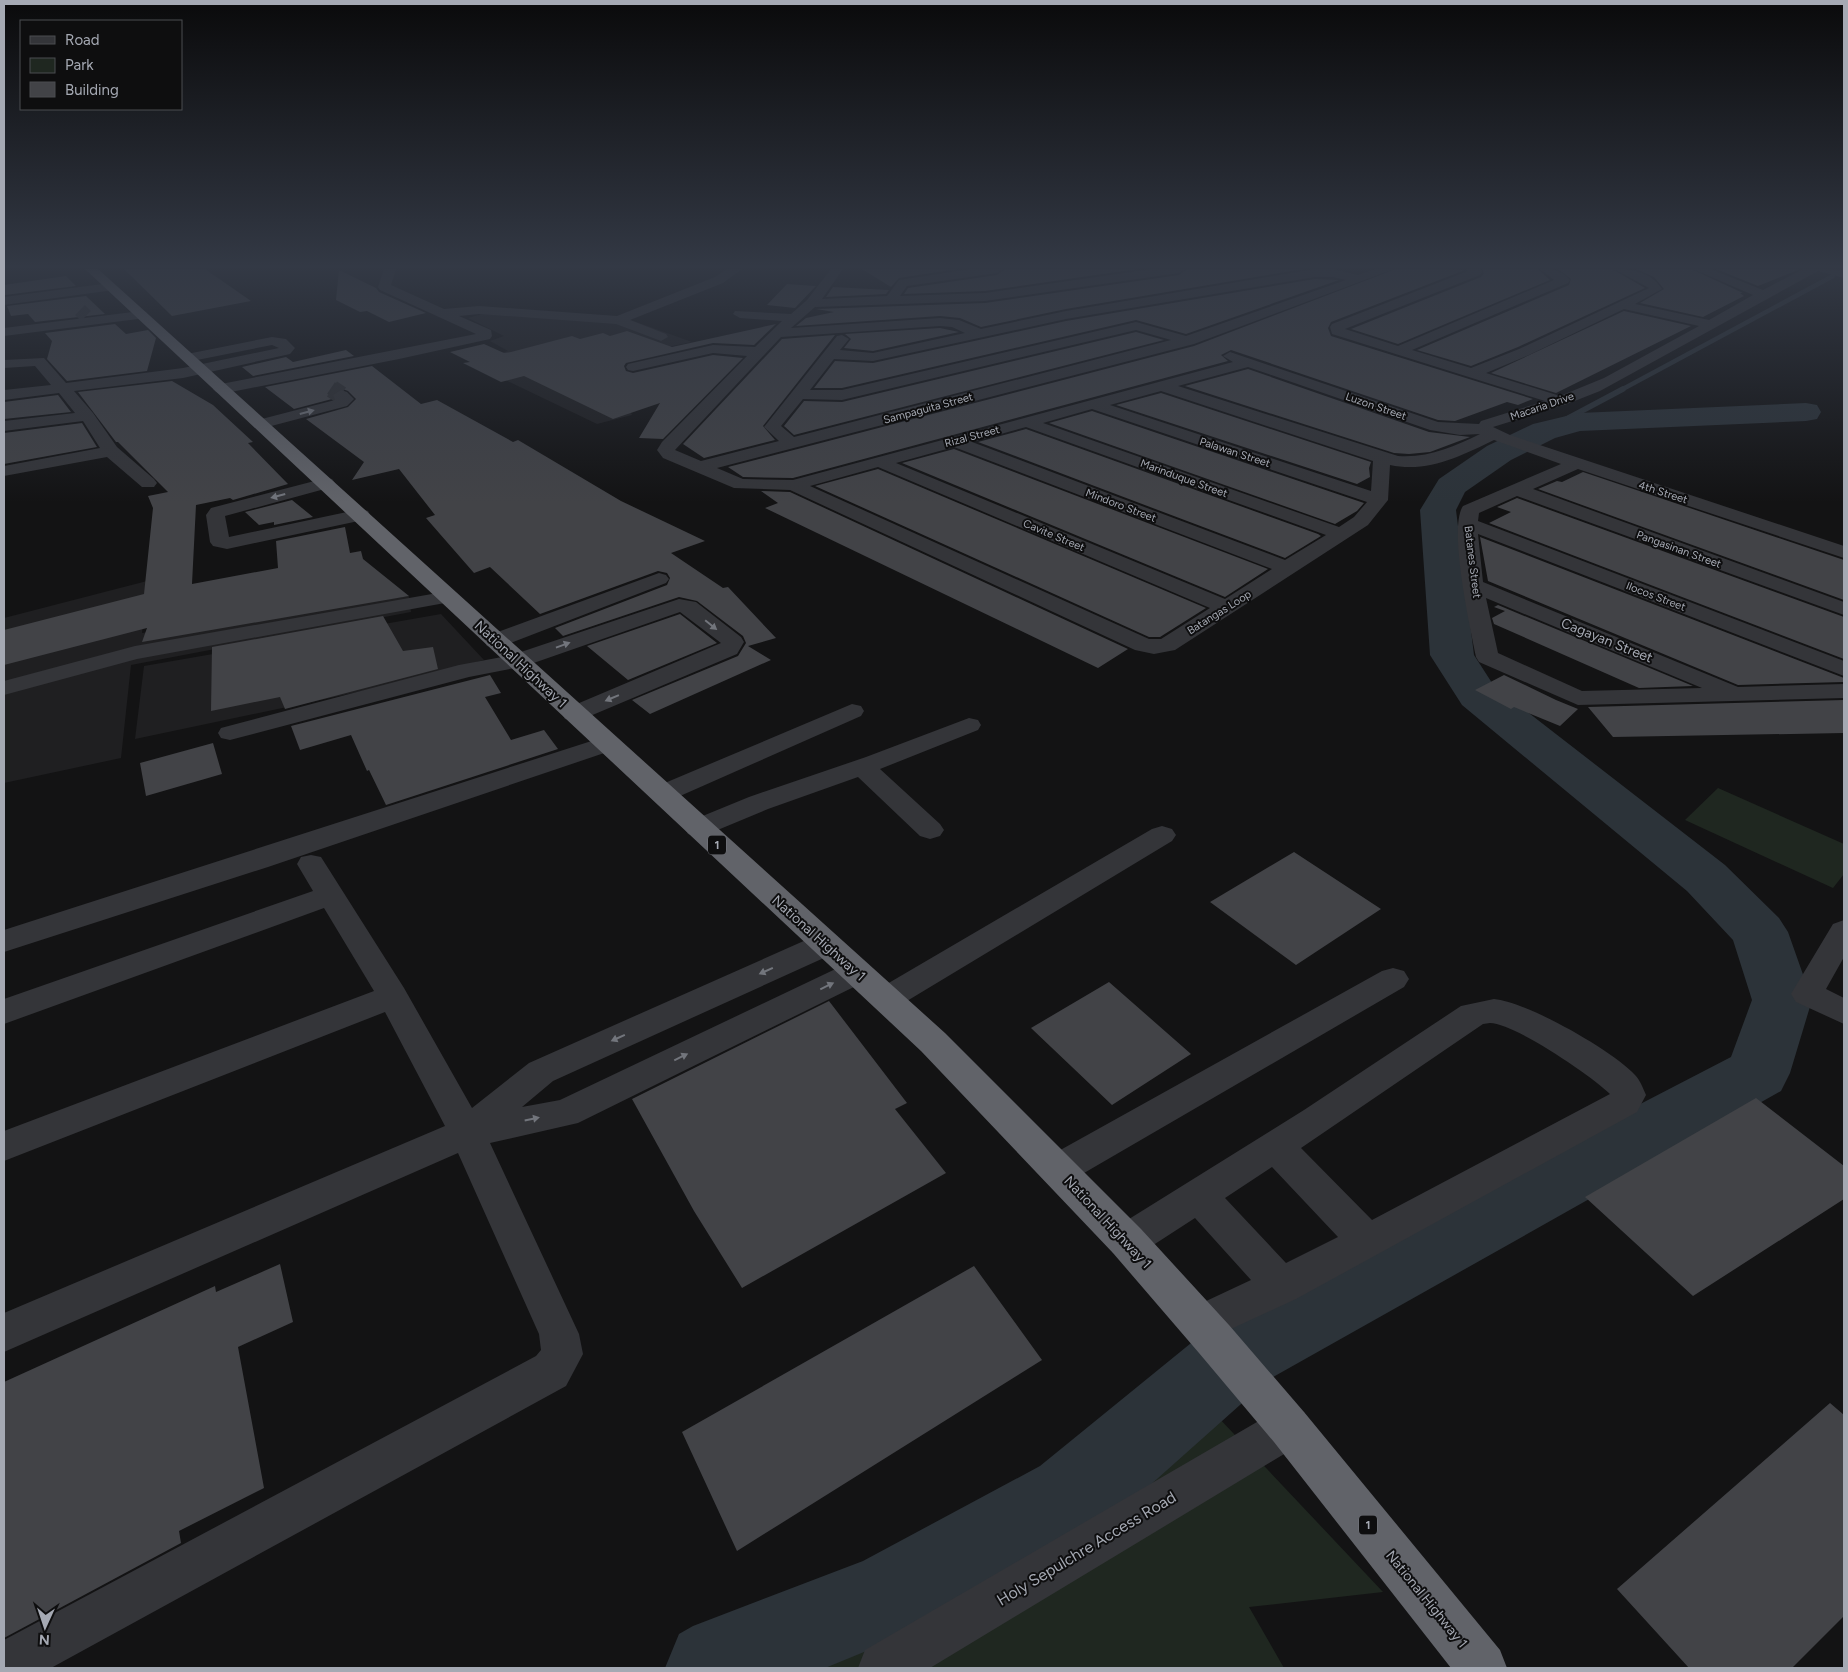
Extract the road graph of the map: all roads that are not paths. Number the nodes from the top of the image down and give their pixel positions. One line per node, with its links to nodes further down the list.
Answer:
1 (175, 347): 20 (highway, National Highway 1 / 1)
2 (252, 347): 20 (street)
3 (287, 347): 20 (street)
4 (435, 347): 29 (street)
5 (763, 347): 16 (street)
6 (836, 347): 17 (street)
7 (919, 347): 17 (street)
8 (1046, 347): 26 (street, Luzon Street)
9 (1160, 347): 36 (street, Sampaguita Street)
10 (1205, 347): 18 (street, Luzon Street)
11 (1391, 347): 15 (street)
12 (1407, 347): 15 (street)
13 (1534, 347): 22 (street)
14 (1669, 347): 28 (street, Macaria Drive)
15 (1400, 350): 22 (street)
16 (758, 352): 21 (street); 41 (street, Rizal Street)
17 (831, 354): 26 (street)
18 (1246, 363): 23 (street, Rizal Street); 34 (street, Luzon Street)
19 (4, 364): 24 (street)
20 (194, 364): 24 (street); 29 (highway, National Highway 1 / 1)
21 (633, 367)
22 (1472, 372): 28 (street)
23 (1162, 386): 30 (street, Rizal Street); 38 (street)
24 (63, 389): 27 (street); 31 (street)
25 (333, 390): 29 (street, one-way to 25)
26 (797, 394): 36 (street)
27 (4, 395)
28 (1561, 401): 34 (street, Macaria Drive)
29 (244, 404): 44 (highway, National Highway 1 / 1)
30 (1092, 404): 32 (street, Rizal Street); 47 (street, Palawan Street)
31 (87, 416): 33 (street); 37 (street)
32 (1026, 422): 35 (street, Rizal Street); 50 (street, Marinduque Street)
33 (4, 426)
34 (1493, 434): 38 (street, Macaria Drive); 40 (street, 4th Street)
35 (954, 441): 39 (street, Rizal Street); 52 (street, Mindoro Street)
36 (791, 444): 41 (street, Sampaguita Street)
37 (111, 452): 42 (street); 43 (street)
38 (1382, 458): 47 (street)
39 (880, 462): 45 (street, Rizal Street); 56 (street, Cavite Street)
40 (1569, 464): 46 (street, Batanes Street); 51 (street, 4th Street)
41 (699, 468): 45 (street, Rizal Street)
42 (4, 471)
43 (148, 483)
44 (326, 483): 48 (highway, National Highway 1 / 1); 48 (street, one-way to 48)
45 (793, 485): 56 (street, Batangas Loop)
46 (1514, 490): 49 (street, Batanes Street); 57 (street, Pangasinan Street)
47 (1379, 500): 50 (street, Batangas Loop)
48 (362, 515): 55 (highway, National Highway 1 / 1)
49 (1467, 523): 54 (street, Batanes Street); 60 (street, Ilocos Street)
50 (1342, 534): 52 (street, Batangas Loop)
51 (1844, 552)
52 (1287, 568): 56 (street, Batangas Loop)
53 (659, 579): 58 (street)
54 (1475, 586): 63 (street, Cagayan Street); 63 (street, Batanes Street)
55 (449, 597): 58 (highway, National Highway 1 / 1); 61 (street)
56 (1228, 608)
57 (1844, 609)
58 (495, 640): 59 (highway, National Highway 1 / 1)
59 (517, 662): 65 (highway, National Highway 1 / 1); 65 (street, one-way to 65); 67 (street)
60 (1844, 669)
61 (4, 688)
62 (1844, 691): 63 (street)
63 (1739, 694)
64 (852, 710): 70 (street)
65 (574, 714): 68 (highway, National Highway 1 / 1)
66 (968, 725): 69 (street)
67 (230, 733)
68 (608, 744): 70 (highway, National Highway 1 / 1); 77 (street)
69 (862, 767): 71 (street); 72 (street)
70 (662, 794): 71 (highway, National Highway 1 / 1)
71 (698, 828): 78 (highway, National Highway 1 / 1)
72 (930, 830)
73 (1162, 835): 82 (street)
74 (310, 864): 75 (street)
75 (331, 895): 81 (street); 83 (street)
76 (1844, 931): 84 (street)
77 (4, 941)
78 (826, 944): 79 (highway, National Highway 1 / 1); 85 (street, one-way to 85)
79 (856, 972): 82 (highway, National Highway 1 / 1); 85 (street, one-way to 79)
80 (1394, 979): 88 (street)
81 (393, 996): 85 (street); 86 (street)
82 (886, 999): 88 (highway, National Highway 1 / 1)
83 (4, 1012)
84 (1844, 1012)
85 (467, 1133): 94 (street); 96 (street)
86 (4, 1146)
87 (1275, 1146): 89 (street); 91 (street); 91 (street)
88 (1059, 1169): 90 (highway, National Highway 1 / 1)
89 (1198, 1195): 90 (street); 92 (street)
90 (1127, 1241): 93 (highway, National Highway 1 / 1)
91 (1367, 1241): 92 (street)
92 (1282, 1286): 93 (street)
93 (1207, 1332): 95 (highway, National Highway 1 / 1)
94 (4, 1333)
95 (1289, 1427): 97 (street, Holy Sepulchre Access Road); 98 (highway, National Highway 1 / 1)
96 (4, 1667)
97 (883, 1668)
98 (1482, 1668)

